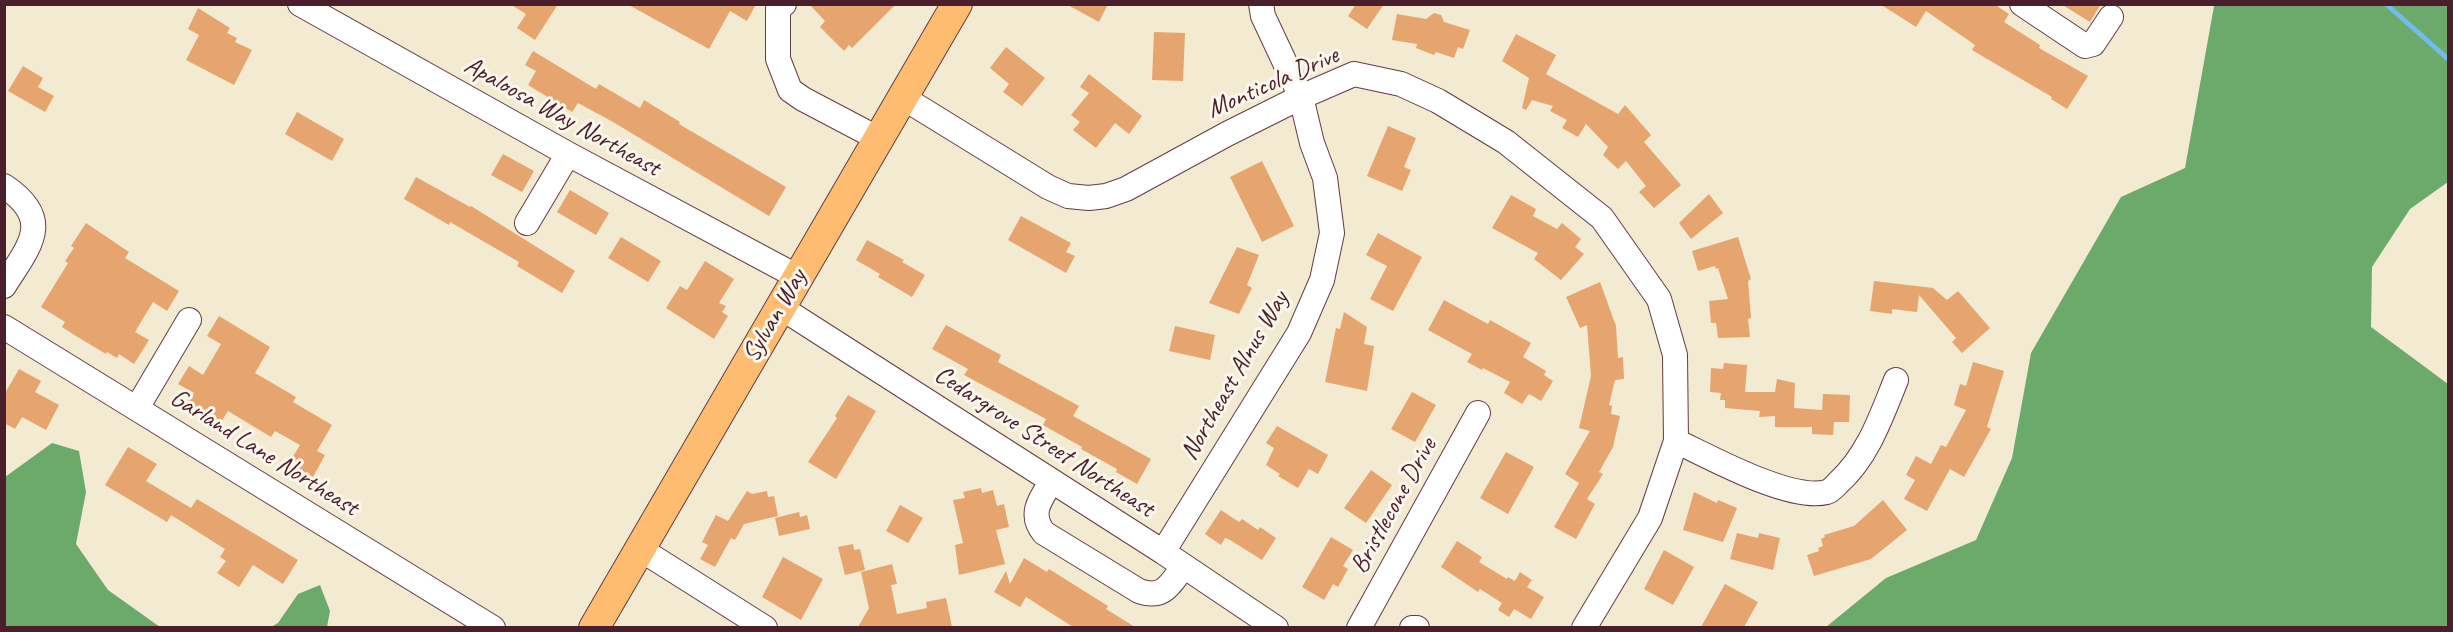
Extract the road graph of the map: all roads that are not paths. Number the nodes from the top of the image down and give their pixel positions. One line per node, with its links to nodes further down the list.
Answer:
1 (300, 4): 10 (street, Apaloosa Way Northeast)
2 (957, 4): 7 (main road, Sylvan Way)
3 (2022, 4): 6 (street)
4 (778, 6): 9 (street)
5 (1262, 10): 8 (street, Northeast Alnus Way)
6 (2110, 17)
7 (902, 97): 8 (street, Monticola Drive); 9 (main road, Sylvan Way)
8 (1300, 97): 21 (street, Monticola Drive); 24 (street, Northeast Alnus Way)
9 (879, 139): 13 (main road, Sylvan Way)
10 (568, 154): 12 (street); 13 (street, Apaloosa Way Northeast)
11 (4, 186): 14 (street)
12 (527, 223)
13 (798, 277): 15 (main road, Sylvan Way)
14 (4, 286)
15 (780, 307): 22 (street, Cedargrove Street Northeast); 23 (main road, Sylvan Way)
16 (189, 320): 19 (street)
17 (4, 327): 19 (street, Garland Lane Northeast)
18 (1896, 380): 21 (street)
19 (136, 408): 26 (street, Garland Lane Northeast)
20 (1478, 413): 30 (street, Bristlecone Drive)
21 (1676, 441): 33 (street)
22 (1052, 481): 24 (street, Cedargrove Street Northeast); 25 (street)
23 (640, 549): 27 (main road, Sylvan Way); 28 (street)
24 (1162, 552): 25 (street, Cedargrove Street Northeast)
25 (1184, 566): 29 (street, Cedargrove Street Northeast)
26 (493, 627)
27 (594, 627)
28 (765, 627)
29 (1276, 627)
30 (1359, 627)
31 (1412, 627): 32 (street)
32 (1418, 627)
33 (1584, 627)

